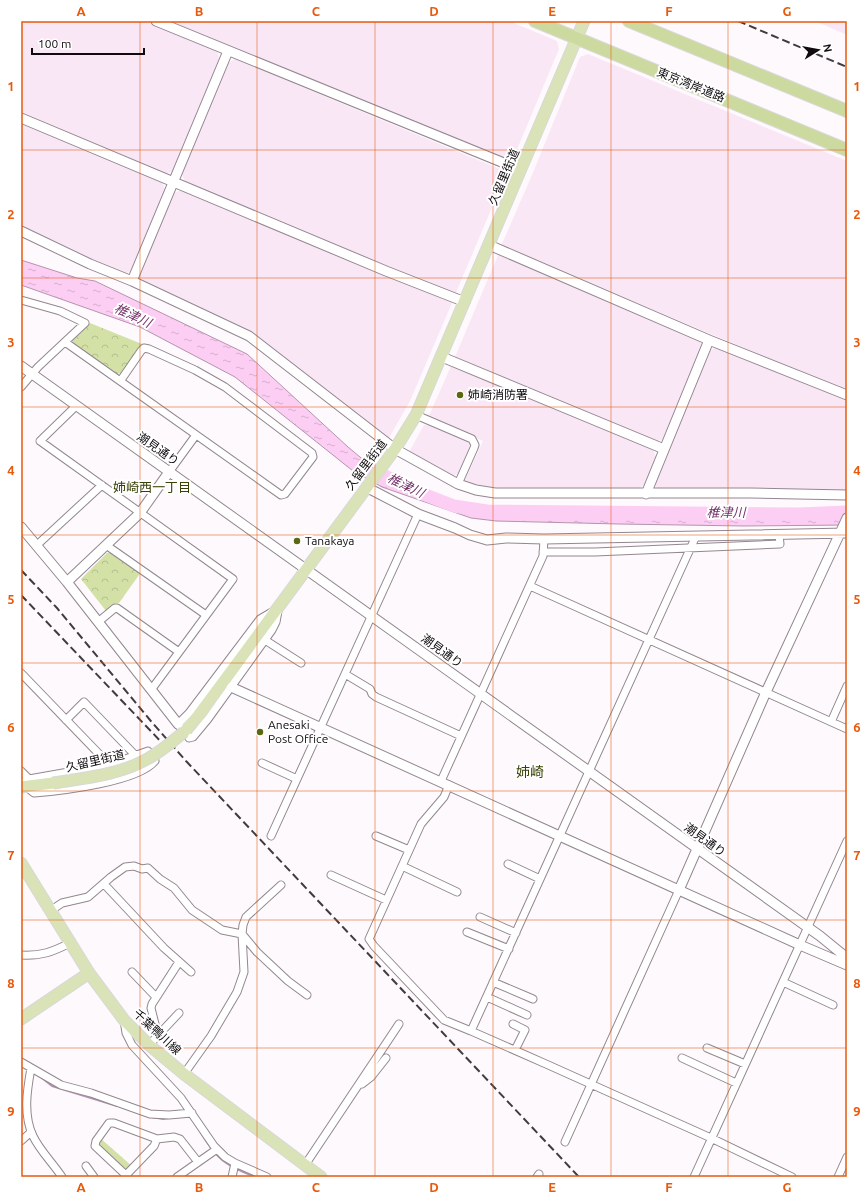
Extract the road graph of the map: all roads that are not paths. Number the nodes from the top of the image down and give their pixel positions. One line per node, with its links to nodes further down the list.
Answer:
1 (156, 21): 6 (street)
2 (535, 21): 5 (highway, 東京湾岸道路)
3 (584, 21): 5 (main road, 久留里街道)
4 (629, 21): 7 (highway)
5 (577, 38): 9 (highway, 東京湾岸道路); 10 (main road, 久留里街道)
6 (228, 51): 10 (street); 11 (street)
7 (847, 111)
8 (21, 118): 11 (street)
9 (847, 150)
10 (521, 170): 13 (main road, 久留里街道)
11 (173, 182): 14 (street); 16 (street)
12 (21, 231): 14 (street)
13 (489, 245): 16 (main road, 久留里街道); 17 (street)
14 (132, 281): 30 (street)
15 (21, 300): 18 (street)
16 (465, 302): 19 (main road, 久留里街道)
17 (709, 340): 25 (street); 29 (street)
18 (65, 342): 21 (street); 23 (street)
19 (442, 358): 27 (main road, 久留里街道); 29 (street)
20 (21, 366): 21 (street, 潮見通り)
21 (32, 374): 22 (street); 24 (street); 26 (street, 潮見通り)
22 (21, 380)
23 (121, 380): 28 (street); 28 (street)
24 (21, 387)
25 (847, 395)
26 (76, 406): 31 (street, 潮見通り); 34 (street)
27 (416, 415): 30 (main road, 久留里街道); 33 (street)
28 (196, 436): 31 (street)
29 (664, 449): 35 (street)
30 (392, 453): 32 (main road, 久留里街道); 33 (street)
31 (169, 472): 37 (street); 51 (street, 潮見通り)
32 (368, 484): 38 (street); 51 (main road, 久留里街道)
33 (458, 484): 35 (street)
34 (102, 485): 37 (street); 46 (street)
35 (646, 494): 36 (street)
36 (847, 495)
37 (140, 513): 47 (street); 55 (street)
38 (418, 514): 45 (street); 56 (street)
39 (847, 518): 41 (street)
40 (21, 527): 46 (street)
41 (843, 531): 42 (street); 67 (street)
42 (779, 534): 43 (street); 48 (street)
43 (696, 536): 44 (street); 48 (street)
44 (627, 538): 45 (street); 49 (street)
45 (544, 539): 50 (street)
46 (37, 545): 52 (street)
47 (106, 545): 52 (street); 55 (street)
48 (691, 548): 49 (street); 59 (street)
49 (626, 551): 50 (street)
50 (543, 552): 53 (street)
51 (307, 570): 54 (main road, 久留里街道); 56 (street, 潮見通り)
52 (67, 582): 57 (street)
53 (530, 586): 59 (street); 68 (street)
54 (278, 609): 58 (street); 71 (street); 83 (main road, 久留里街道, bridge)
55 (206, 615): 60 (street)
56 (371, 616): 63 (street); 68 (street, 潮見通り)
57 (98, 622): 60 (street); 66 (street)
58 (265, 640): 61 (street); 65 (street)
59 (649, 641): 67 (street); 80 (street)
60 (179, 652): 66 (street)
61 (301, 663)
62 (21, 673): 69 (street)
63 (345, 674): 72 (street); 75 (street)
64 (847, 686): 70 (street)
65 (231, 687): 72 (street); 74 (street)
66 (151, 690): 71 (street)
67 (766, 692): 70 (street); 88 (street)
68 (480, 694): 75 (street); 80 (street, 潮見通り)
69 (66, 720): 76 (street); 78 (street)
70 (831, 722): 73 (street)
71 (180, 726)
72 (321, 726): 81 (street); 82 (street)
73 (847, 729)
74 (187, 735)
75 (461, 736): 82 (street)
76 (135, 755): 78 (street); 83 (street)
77 (262, 762): 81 (street)
78 (108, 765): 83 (street)
79 (21, 771): 83 (street)
80 (589, 772): 86 (street); 88 (street, 潮見通り)
81 (297, 779): 84 (street)
82 (445, 783): 86 (street); 89 (street)
83 (26, 784)
84 (271, 836)
85 (376, 836): 89 (street)
86 (560, 836): 94 (street); 97 (street)
87 (847, 841): 102 (street)
88 (697, 849): 97 (street); 102 (street, 潮見通り)
89 (409, 850): 92 (street)
90 (21, 863): 100 (main road, 千葉鴨川線)
91 (508, 864): 94 (street)
92 (402, 866): 98 (street); 99 (street)
93 (331, 875): 99 (street)
94 (540, 879): 104 (street)
95 (104, 884): 100 (street); 105 (street); 111 (street)
96 (281, 885): 105 (street)
97 (679, 890): 107 (street); 141 (street)
98 (457, 892)
99 (386, 900): 129 (street)
100 (50, 911): 106 (main road, 千葉鴨川線)
101 (480, 917): 104 (street)
102 (808, 928): 107 (street); 110 (street, 潮見通り)
103 (467, 932): 108 (street)
104 (516, 933): 108 (street)
105 (242, 934): 118 (street); 139 (street)
106 (70, 943): 109 (street); 115 (main road, 千葉鴨川線)
107 (800, 945): 112 (street); 117 (street)
108 (508, 949): 116 (street)
109 (21, 955)
110 (847, 958)
111 (179, 962): 114 (street); 119 (street)
112 (847, 965)
113 (132, 972): 119 (street)
114 (191, 972)
115 (88, 973): 125 (main road); 126 (main road, 千葉鴨川線)
116 (493, 982): 120 (street); 121 (street)
117 (783, 982): 122 (street); 136 (street)
118 (307, 995)
119 (156, 997): 130 (street)
120 (487, 997): 124 (street); 129 (street)
121 (533, 999)
122 (832, 1005)
123 (179, 1013): 130 (street)
124 (527, 1015)
125 (21, 1019)
126 (124, 1020): 131 (main road, 千葉鴨川線); 143 (street)
127 (399, 1024): 142 (street)
128 (513, 1024): 133 (street)
129 (471, 1031): 133 (street)
130 (158, 1036): 131 (street)
131 (149, 1045): 139 (main road, 千葉鴨川線)
132 (707, 1048): 136 (street)
133 (515, 1050): 141 (street)
134 (386, 1058): 142 (street)
135 (682, 1058): 140 (street)
136 (745, 1064): 140 (street)
137 (22, 1065): 138 (street)
138 (31, 1068): 143 (street); 144 (street)
139 (184, 1074): 153 (main road, 千葉鴨川線)
140 (736, 1083): 145 (street)
141 (591, 1085): 145 (street); 148 (street)
142 (357, 1087): 153 (street)
143 (192, 1113): 149 (street)
144 (31, 1132): 146 (street); 157 (street)
145 (711, 1138): 163 (street); 164 (street)
146 (21, 1140)
147 (157, 1140): 151 (street); 156 (street); 156 (street)
148 (565, 1142)
149 (217, 1148): 151 (street); 152 (street)
150 (847, 1157): 155 (street)
151 (198, 1162): 159 (street)
152 (235, 1163): 160 (street); 161 (street)
153 (305, 1165): 162 (main road, 千葉鴨川線)
154 (86, 1166): 158 (street)
155 (842, 1174)
156 (127, 1176)
157 (61, 1177)
158 (94, 1177)
159 (177, 1177)
160 (232, 1177)
161 (267, 1177)
162 (321, 1177)
163 (694, 1177)
164 (792, 1177)

